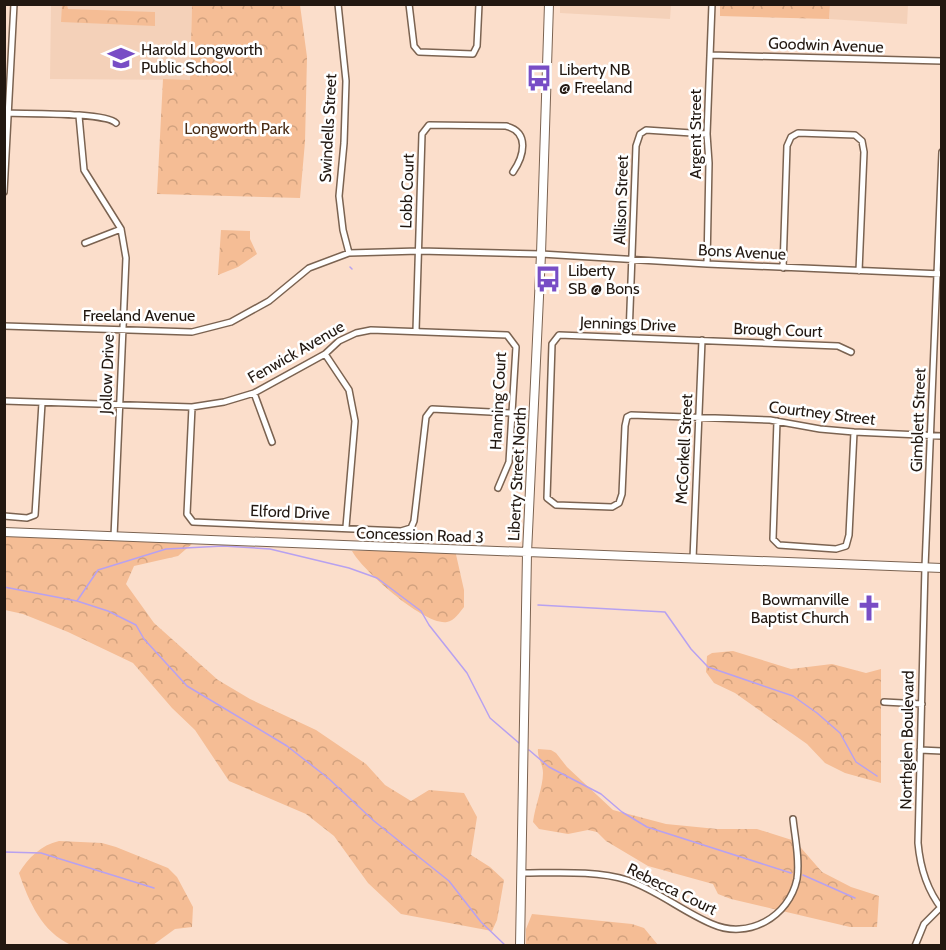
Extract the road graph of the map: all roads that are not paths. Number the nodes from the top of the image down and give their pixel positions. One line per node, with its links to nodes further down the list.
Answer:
1 (14, 4): 9 (street)
2 (338, 4): 19 (street, Swindells Street)
3 (409, 4): 4 (street)
4 (479, 4)
5 (549, 4): 20 (main road, Liberty Street North)
6 (712, 4): 7 (street, Argent Street)
7 (710, 55): 8 (street, Goodwin Avenue); 12 (street, Argent Street)
8 (942, 61)
9 (6, 114): 10 (street); 15 (street)
10 (79, 116): 11 (street); 16 (street, Jollow Drive)
11 (116, 123)
12 (707, 134): 21 (street, Allison Street); 22 (street, Argent Street)
13 (942, 152): 25 (street, Gimblett Street)
14 (513, 172): 18 (street, Lobb Court)
15 (4, 192)
16 (121, 229): 17 (street); 27 (street, Jollow Drive)
17 (85, 243)
18 (418, 251): 19 (street, Freeland Avenue); 20 (street, Freeland Avenue); 28 (street)
19 (349, 253): 27 (street, Freeland Avenue)
20 (541, 254): 21 (street, Bons Avenue); 52 (main road, Liberty Street North)
21 (633, 259): 22 (street, Bons Avenue); 29 (street, Allison Street)
22 (707, 264): 23 (street, Bons Avenue)
23 (783, 268): 24 (street, Bons Avenue); 24 (street)
24 (859, 271): 25 (street, Bons Avenue)
25 (940, 274): 33 (street, Gimblett Street)
26 (4, 326): 27 (street, Freeland Avenue)
27 (122, 330): 38 (street, Jollow Drive)
28 (416, 331): 32 (street, Fenwick Avenue); 40 (street, Hanning Court)
29 (629, 336): 30 (street, Jennings Drive); 41 (street, Jennings Drive)
30 (702, 340): 31 (street, Brough Court); 41 (street, McCorkell Street)
31 (851, 352)
32 (325, 354): 35 (street, Fenwick Avenue); 49 (street)
33 (934, 354): 34 (street); 44 (street, Gimblett Street)
34 (941, 355)
35 (254, 393): 39 (street, Fenwick Avenue); 46 (street)
36 (4, 401): 37 (street, Fenwick Avenue)
37 (42, 403): 38 (street, Fenwick Avenue); 48 (street)
38 (119, 404): 39 (street, Fenwick Avenue); 51 (street, Jollow Drive)
39 (192, 407): 49 (street, Elford Drive)
40 (510, 413): 47 (street, Hanning Court); 49 (street, Elford Drive)
41 (700, 416): 42 (street, Courtney Street); 53 (street, McCorkell Street)
42 (777, 421): 43 (street, Courtney Street); 43 (street)
43 (854, 432): 44 (street, Courtney Street)
44 (931, 435): 45 (street, Courtney Street); 54 (street, Gimblett Street)
45 (942, 436)
46 (272, 442)
47 (498, 488)
48 (4, 516)
49 (346, 527)
50 (4, 532): 51 (main road, Concession Road 3)
51 (114, 537): 52 (main road, Concession Road 3)
52 (526, 553): 53 (main road, Concession Road 3); 61 (main road, Liberty Street North)
53 (693, 559): 54 (main road, Concession Road 3)
54 (925, 567): 55 (main road, Concession Road 3); 57 (street, Northglen Boulevard)
55 (942, 568)
56 (885, 702): 57 (street)
57 (922, 704): 58 (street, Northglen Boulevard)
58 (920, 750): 59 (street); 62 (street, Northglen Boulevard)
59 (942, 751)
60 (793, 819): 61 (street, Rebecca Court)
61 (522, 873): 63 (main road, Liberty Street North)
62 (941, 908): 64 (street)
63 (520, 945)
64 (915, 945)

